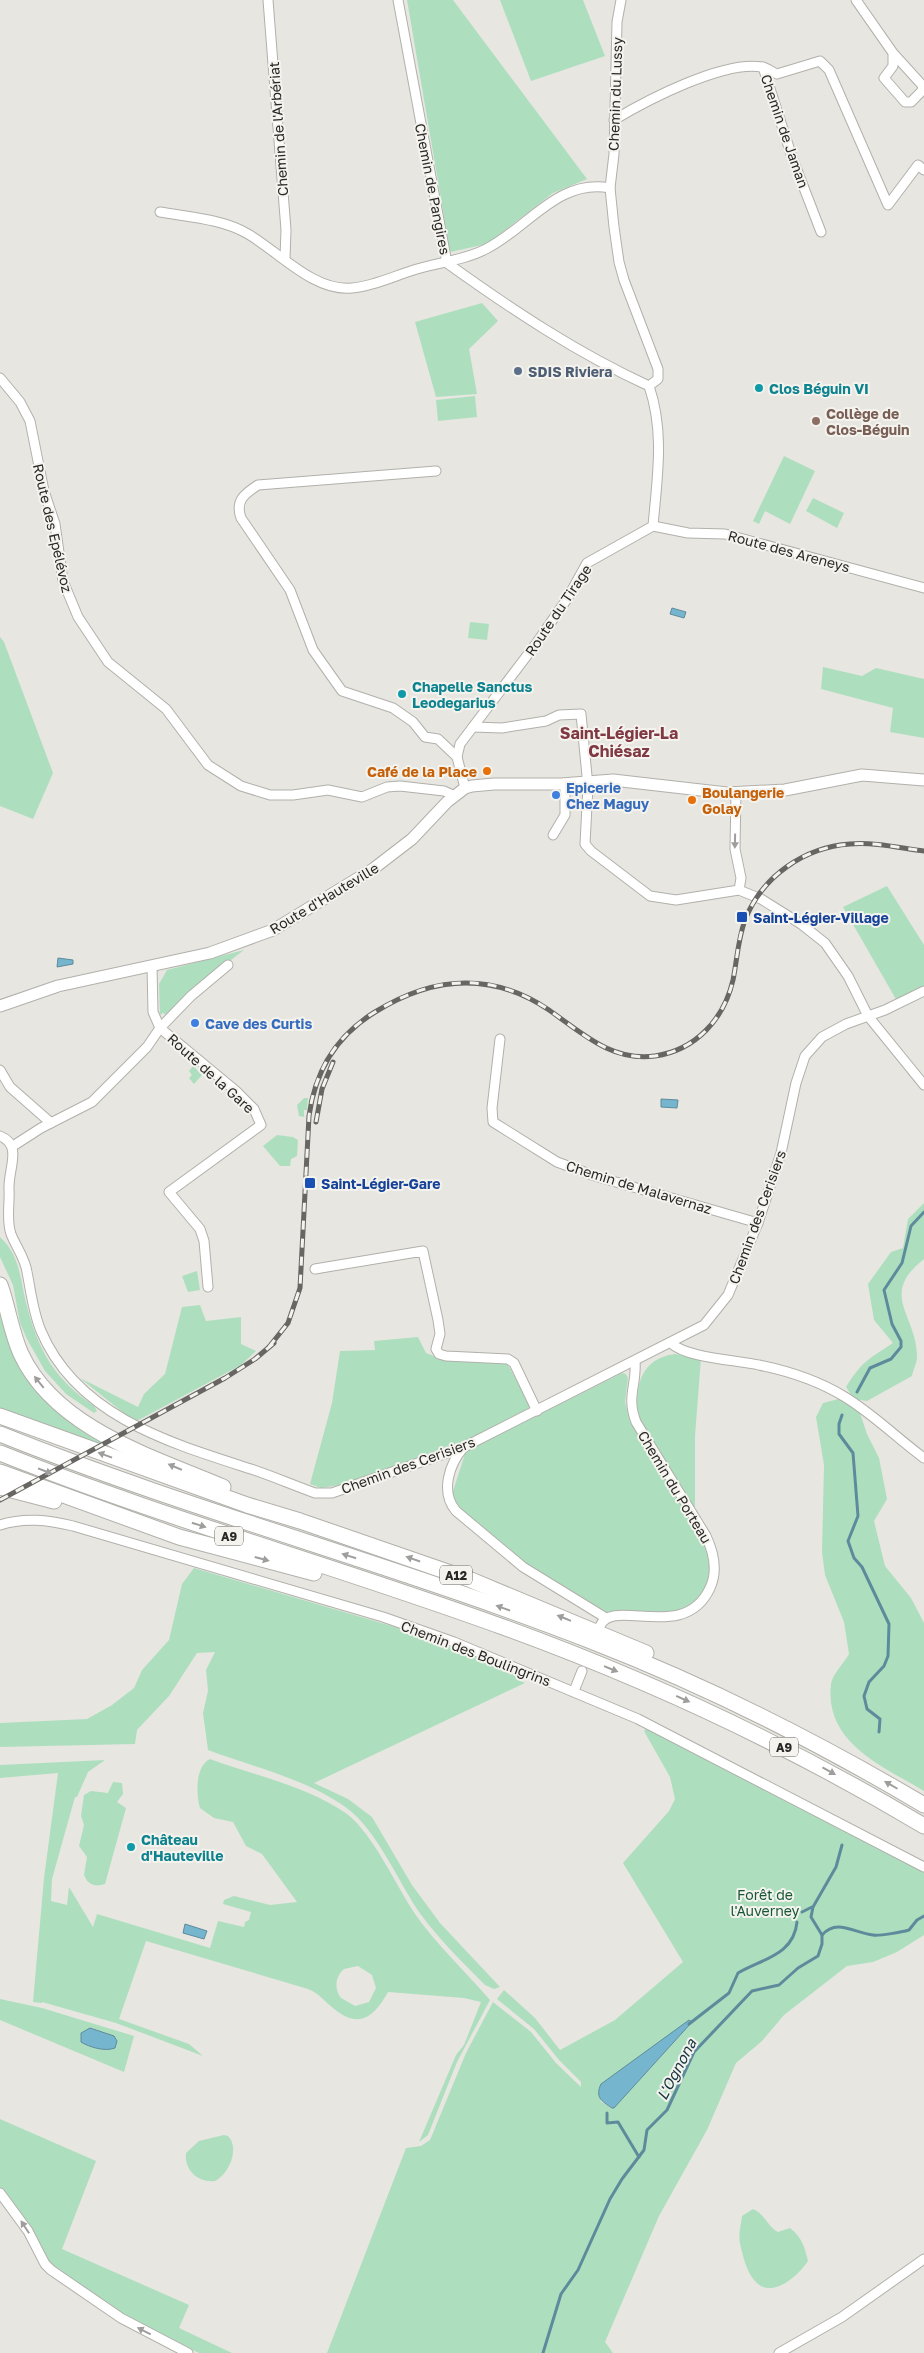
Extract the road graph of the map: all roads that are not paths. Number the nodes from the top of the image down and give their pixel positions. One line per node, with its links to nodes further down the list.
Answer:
1 (268, 0): 12 (street, Chemin de l'Arbériat)
2 (398, 0): 13 (street, Chemin de Pangires)
3 (621, 0): 7 (street, Chemin du Lussy)
4 (856, 0): 5 (street)
5 (893, 53): 5 (street)
6 (763, 67): 7 (street, Chemin de Jaman); 8 (street); 11 (street, Chemin de Jaman)
7 (614, 120): 9 (street, Chemin du Lussy)
8 (924, 170)
9 (610, 188): 13 (street); 15 (street)
10 (160, 212): 12 (street)
11 (821, 232)
12 (285, 258): 13 (street)
13 (447, 263): 15 (street, Chemin de Pangires)
14 (0, 378): 26 (street, Route des Epélévoz)
15 (649, 386): 17 (street)
16 (436, 471): 20 (street)
17 (653, 526): 18 (street, Route des Areneys); 19 (street, Route du Tirage)
18 (924, 588)
19 (473, 727): 20 (street, Route du Tirage); 22 (street)
20 (457, 757): 24 (street)
21 (924, 780): 25 (main road)
22 (588, 781): 23 (main road); 25 (main road); 28 (street)
23 (564, 784): 24 (main road); 27 (street)
24 (465, 788): 26 (main road, Route d'Hauteville)
25 (736, 792): 28 (street, one-way to 28)
26 (455, 796): 30 (main road, Route d'Hauteville)
27 (553, 835)
28 (739, 890): 33 (street)
29 (228, 965): 34 (street)
30 (152, 966): 32 (main road, Route d'Hauteville); 34 (street, Route de la Gare)
31 (924, 991): 33 (street, Chemin des Cerisiers)
32 (0, 1006)
33 (868, 1016): 37 (street); 41 (street, Chemin des Cerisiers)
34 (160, 1028): 38 (street); 44 (street, Route de la Gare)
35 (500, 1039): 41 (street, Chemin de Malavernaz)
36 (0, 1070): 38 (street)
37 (924, 1085)
38 (51, 1123): 40 (street)
39 (0, 1136): 40 (street)
40 (13, 1146): 50 (street, Chemin des Cerisiers)
41 (758, 1223): 45 (street, Chemin des Cerisiers)
42 (315, 1269): 47 (street)
43 (0, 1285): 55 (highway, one-way to 43)
44 (208, 1287)
45 (671, 1343): 46 (street, Chemin des Cerisiers); 52 (street)
46 (635, 1361): 47 (street, Chemin des Cerisiers); 59 (street, Chemin du Porteau)
47 (537, 1411): 50 (street, Chemin des Cerisiers)
48 (0, 1416): 55 (highway, A12, one-way to 48)
49 (0, 1434): 63 (highway, A9, one-way to 49)
50 (464, 1447): 59 (street)
51 (0, 1453): 58 (highway, A9, one-way to 58)
52 (924, 1458)
53 (0, 1472): 57 (highway)
54 (0, 1488): 57 (highway)
55 (300, 1521): 63 (highway, A12, one-way to 55)
56 (0, 1525): 62 (street, Chemin des Boulingrins)
57 (178, 1537): 58 (highway, one-way to 58)
58 (461, 1613): 65 (highway, A9, one-way to 65)
59 (606, 1618): 60 (street)
60 (600, 1626)
61 (582, 1671): 62 (street)
62 (574, 1691): 66 (street, Chemin des Boulingrins)
63 (752, 1712): 64 (highway, A9, one-way to 63)
64 (924, 1805)
65 (924, 1826)
66 (924, 1867)
67 (0, 2193): 69 (street, one-way to 67)
68 (924, 2259): 70 (street)
69 (188, 2353)
70 (779, 2353)

